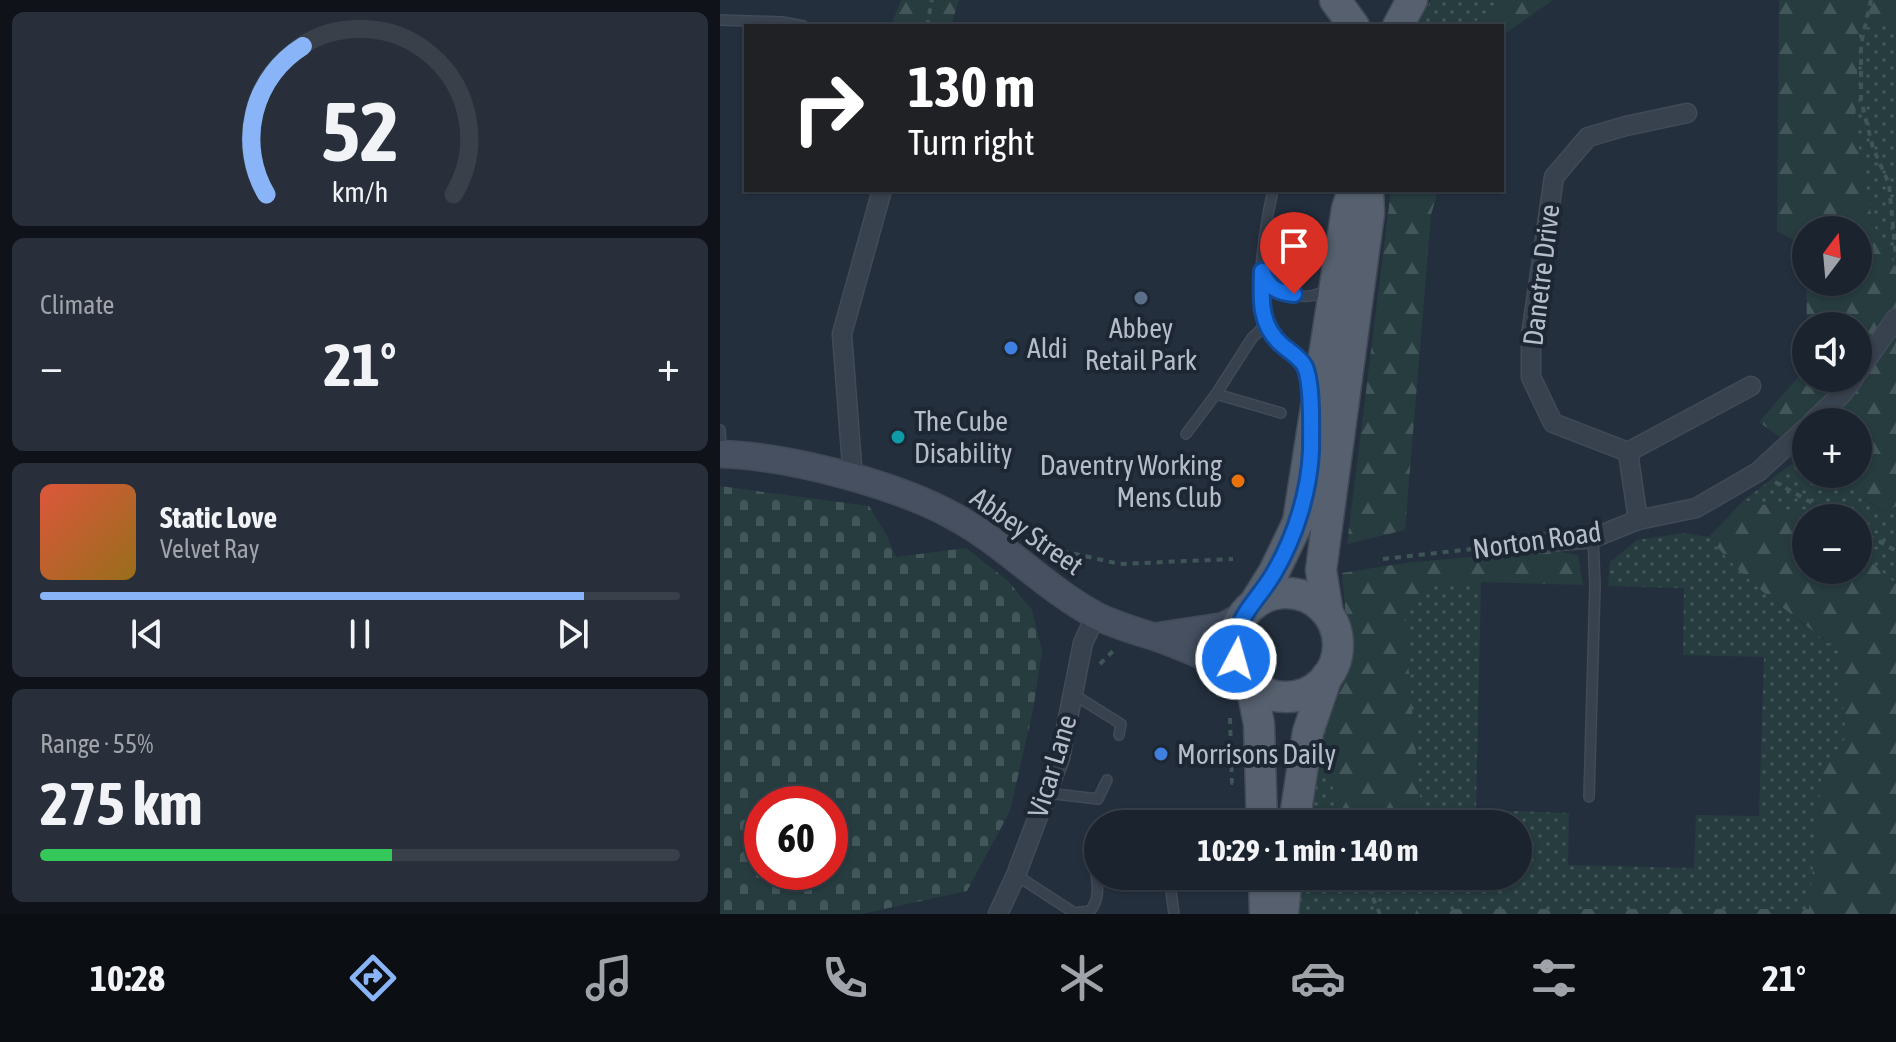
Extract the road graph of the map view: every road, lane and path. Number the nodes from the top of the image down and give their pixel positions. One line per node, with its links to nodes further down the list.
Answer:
1 (932, 0): 7 (path)
2 (1335, 0): 8 (main road)
3 (1412, 0): 9 (main road)
4 (1871, 0): 15 (path)
5 (720, 20): 6 (lane)
6 (792, 24)
7 (927, 24)
8 (1353, 24)
9 (1399, 24)
10 (1687, 113): 30 (street, Danetre Drive)
11 (881, 192): 32 (street)
12 (1273, 192): 16 (lane)
13 (1353, 192): 17 (main road)
14 (1368, 192): 43 (main road)
15 (1896, 258)
16 (1262, 271): 17 (lane); 19 (lane)
17 (1335, 284): 29 (main road)
18 (1896, 318): 20 (street)
19 (1266, 325): 23 (lane); 29 (lane)
20 (1872, 352)
21 (1751, 386): 30 (street)
22 (1844, 392): 24 (street)
23 (1216, 394): 25 (lane); 26 (lane)
24 (1827, 408)
25 (1281, 413)
26 (1186, 434)
27 (1792, 441): 31 (street, Norton Road)
28 (720, 446): 32 (main road, Abbey Street)
29 (1311, 452): 42 (main road)
30 (1628, 452): 34 (street)
31 (1758, 472): 33 (path); 34 (street, Norton Road)
32 (853, 479): 35 (main road, Abbey Street)
33 (1814, 504)
34 (1638, 520): 37 (street, Norton Road)
35 (978, 532): 40 (path); 44 (main road, Abbey Street)
36 (1872, 537): 39 (path)
37 (1593, 538): 38 (street, Norton Road); 56 (lane)
38 (1516, 545): 41 (path, Norton Road)
39 (1896, 551)
40 (1233, 559)
41 (1383, 559)
42 (1249, 609): 43 (main road); 45 (main road, Abbey Street); 49 (main road)
43 (1328, 614): 48 (main road)
44 (1096, 615): 45 (main road, Abbey Street); 47 (street, Vicar Lane)
45 (1154, 637): 49 (main road, Abbey Street)
46 (1124, 652): 47 (path)
47 (1078, 667): 50 (street, Vicar Lane)
48 (1327, 676): 49 (main road); 58 (main road)
49 (1247, 679): 54 (main road)
50 (1073, 694): 52 (lane); 55 (street, Vicar Lane)
51 (1230, 716): 54 (path)
52 (1119, 735)
53 (1107, 780): 55 (lane)
54 (1260, 784): 57 (main road)
55 (1047, 793): 59 (street, Vicar Lane)
56 (1589, 797)
57 (1261, 810)
58 (1296, 810)
59 (1016, 875): 65 (street, Vicar Lane); 66 (lane)
60 (1098, 890): 66 (lane)
61 (1171, 890): 67 (lane)
62 (1264, 890): 68 (main road)
63 (1286, 890): 69 (main road)
64 (1369, 890): 70 (path)
65 (998, 914)
66 (1075, 914)
67 (1174, 914)
68 (1265, 914)
69 (1283, 914)
70 (1380, 914)

